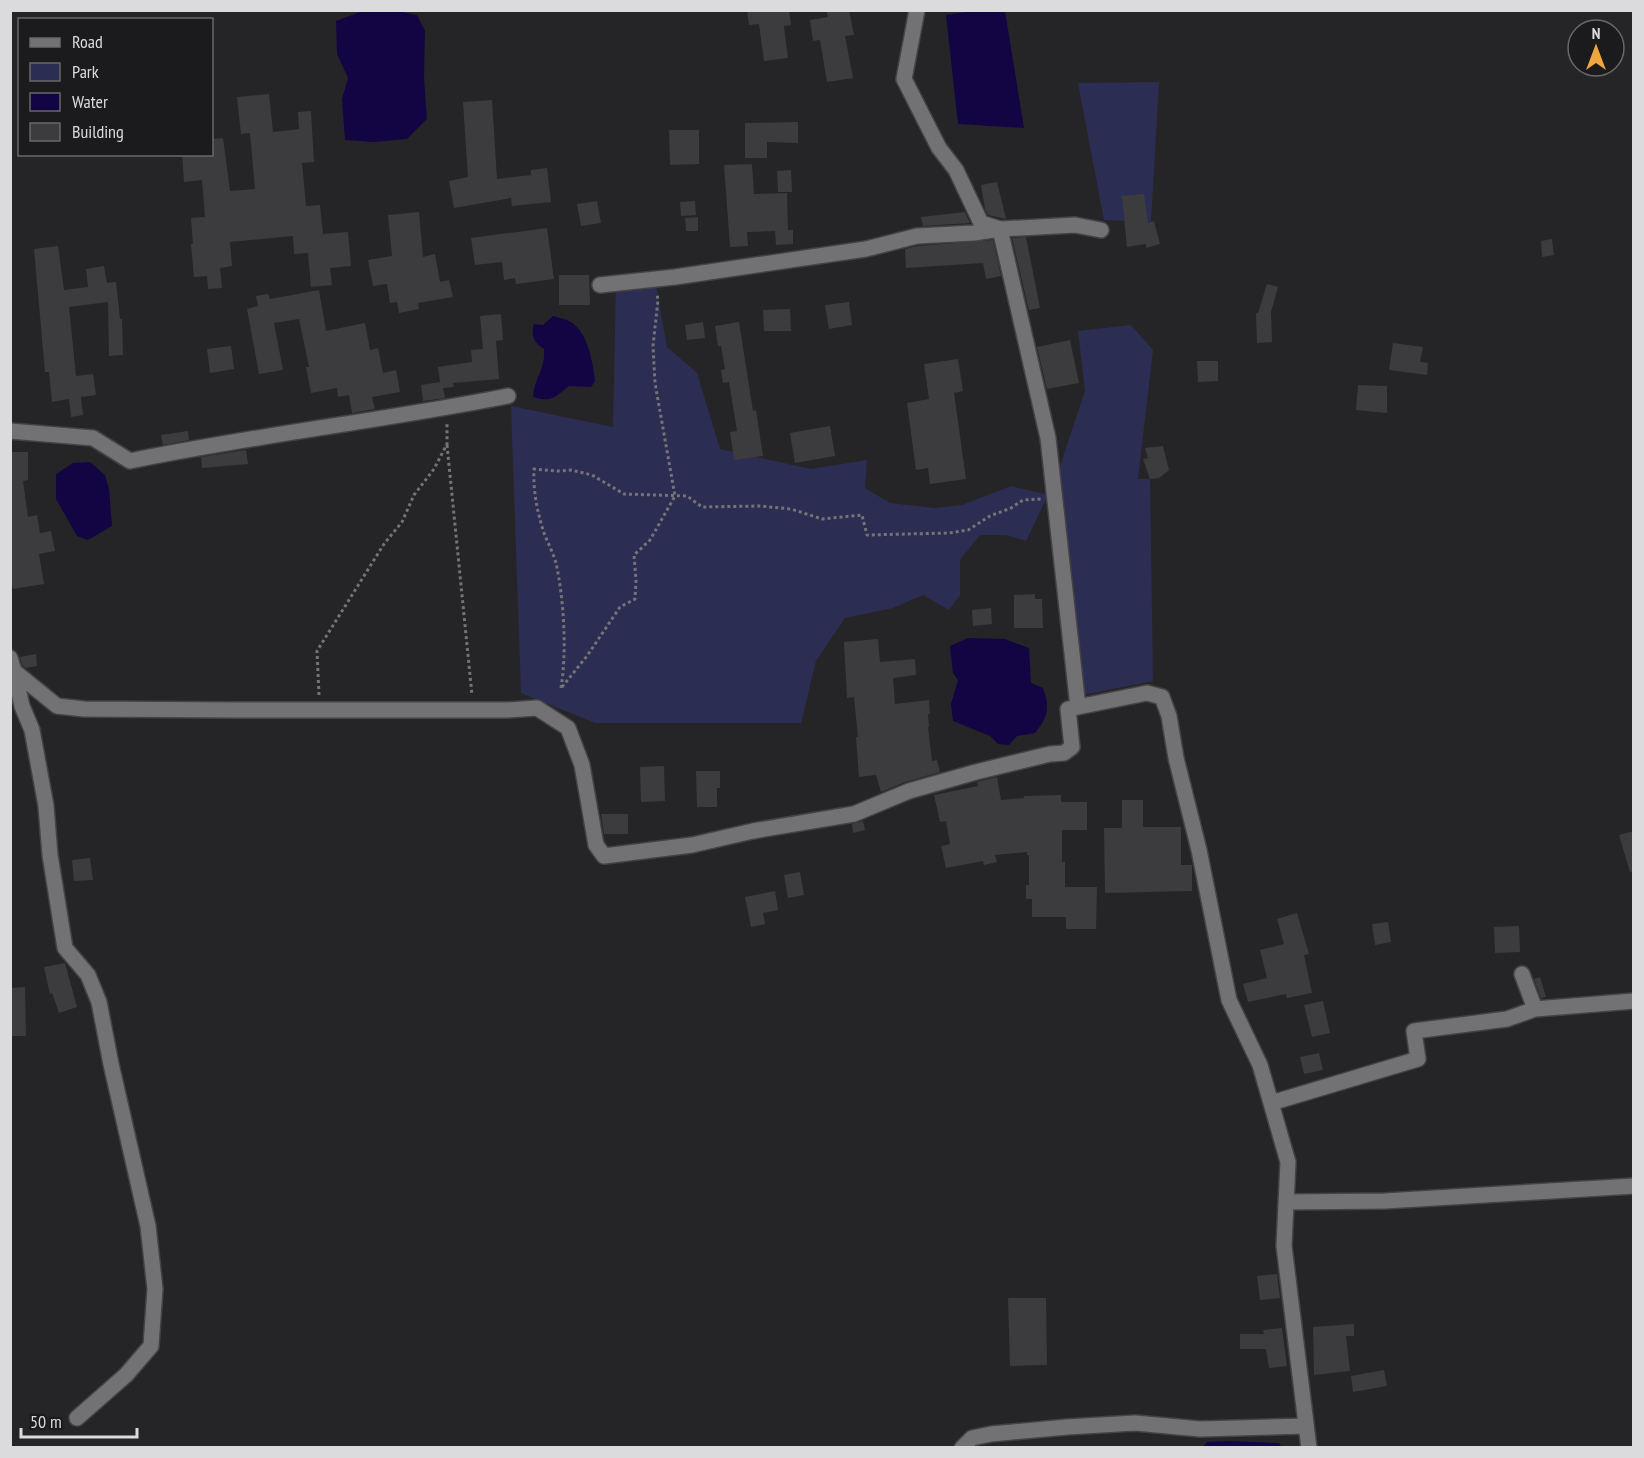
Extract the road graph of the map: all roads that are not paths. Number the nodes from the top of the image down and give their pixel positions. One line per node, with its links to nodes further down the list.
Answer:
1 (917, 10): 2 (street)
2 (1000, 229): 3 (street); 4 (street); 8 (street)
3 (1101, 230)
4 (600, 285)
5 (508, 396): 6 (street)
6 (10, 431)
7 (12, 664): 8 (street); 15 (street)
8 (1078, 707): 12 (street)
9 (1522, 974): 11 (street)
10 (1634, 1001): 11 (street)
11 (1535, 1009): 12 (street)
12 (1271, 1103): 14 (street)
13 (1634, 1186): 14 (street)
14 (1287, 1202): 16 (street)
15 (77, 1418)
16 (1306, 1426): 17 (street); 18 (street)
17 (962, 1448)
18 (1309, 1448)

